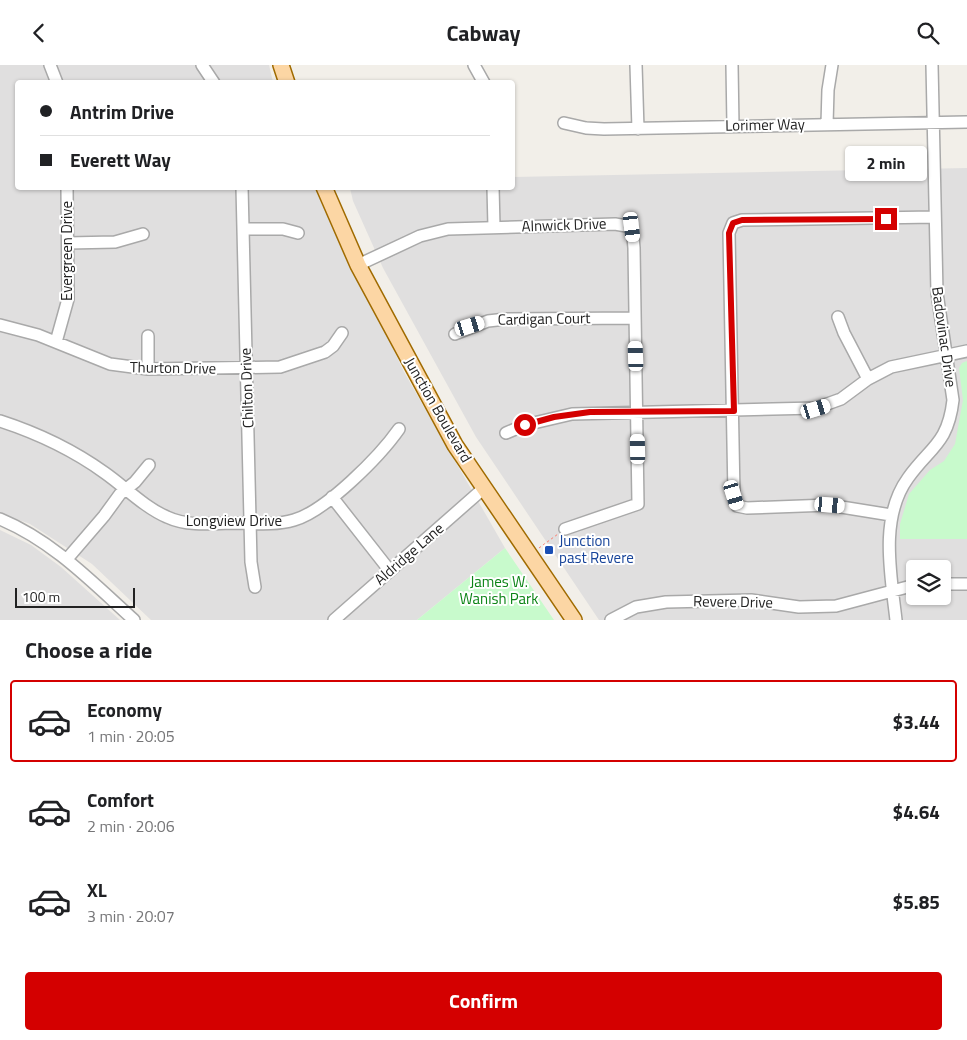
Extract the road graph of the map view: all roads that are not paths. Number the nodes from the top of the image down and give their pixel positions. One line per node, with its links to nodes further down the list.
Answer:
1 (50, 65): 9 (street)
2 (202, 65): 10 (street)
3 (281, 65): 11 (main road)
4 (474, 65): 12 (street)
5 (636, 65): 18 (street)
6 (732, 65): 17 (street)
7 (832, 65): 16 (street)
8 (932, 65): 15 (street, Badovinac Drive)
9 (56, 80)
10 (212, 80)
11 (286, 80)
12 (482, 80)
13 (967, 122): 15 (street, Lorimer Way)
14 (564, 123): 18 (street, Lorimer Way)
15 (934, 123): 16 (street, Lorimer Way); 23 (street, Badovinac Drive)
16 (827, 124): 17 (street, Lorimer Way)
17 (734, 126): 18 (street, Lorimer Way)
18 (638, 129)
19 (67, 190): 28 (street, Evergreen Drive)
20 (242, 190): 25 (street, Chilton Drive)
21 (325, 190): 29 (main road, Junction Boulevard)
22 (493, 190): 24 (street)
23 (935, 217): 38 (street, Badovinac Drive); 42 (street)
24 (494, 227): 29 (street, Alnwick Drive); 31 (street, Alnwick Drive)
25 (243, 229): 26 (street); 39 (street, Chilton Drive)
26 (298, 233)
27 (143, 234): 28 (street)
28 (68, 243): 36 (street, Evergreen Drive)
29 (358, 265): 48 (main road, Junction Boulevard)
30 (838, 317): 41 (street)
31 (635, 318): 34 (street, Cardigan Court); 43 (street, Alnwick Drive)
32 (0, 325): 36 (street, Thurton Drive)
33 (342, 333): 39 (street, Thurton Drive)
34 (456, 334)
35 (148, 336): 40 (street)
36 (56, 342): 40 (street, Thurton Drive)
37 (967, 351): 38 (street)
38 (946, 356): 41 (street); 51 (street, Badovinac Drive)
39 (246, 368): 40 (street, Thurton Drive); 53 (street, Chilton Drive)
40 (148, 369)
41 (868, 379): 42 (street)
42 (734, 411): 43 (street); 51 (street)
43 (637, 413): 46 (street); 54 (street, Alnwick Drive)
44 (0, 421): 49 (street, Longview Drive)
45 (399, 429): 50 (street, Longview Drive)
46 (506, 433)
47 (148, 465): 49 (street)
48 (484, 488): 56 (street, Aldridge Lane); 64 (main road, Junction Boulevard)
49 (126, 489): 53 (street, Longview Drive); 55 (street)
50 (332, 497): 53 (street, Longview Drive); 56 (street)
51 (891, 515): 61 (street, Badovinac Drive)
52 (0, 519): 55 (street)
53 (250, 523): 59 (street, Chilton Drive)
54 (564, 529)
55 (67, 559): 62 (street)
56 (390, 571): 63 (street, Aldridge Lane)
57 (951, 584): 58 (street)
58 (967, 584)
59 (255, 587)
60 (906, 587): 61 (street, Revere Drive)
61 (892, 589): 65 (street, Revere Drive); 66 (street, Badovinac Drive)
62 (134, 620)
63 (334, 620)
64 (574, 620)
65 (611, 620)
66 (896, 620)

